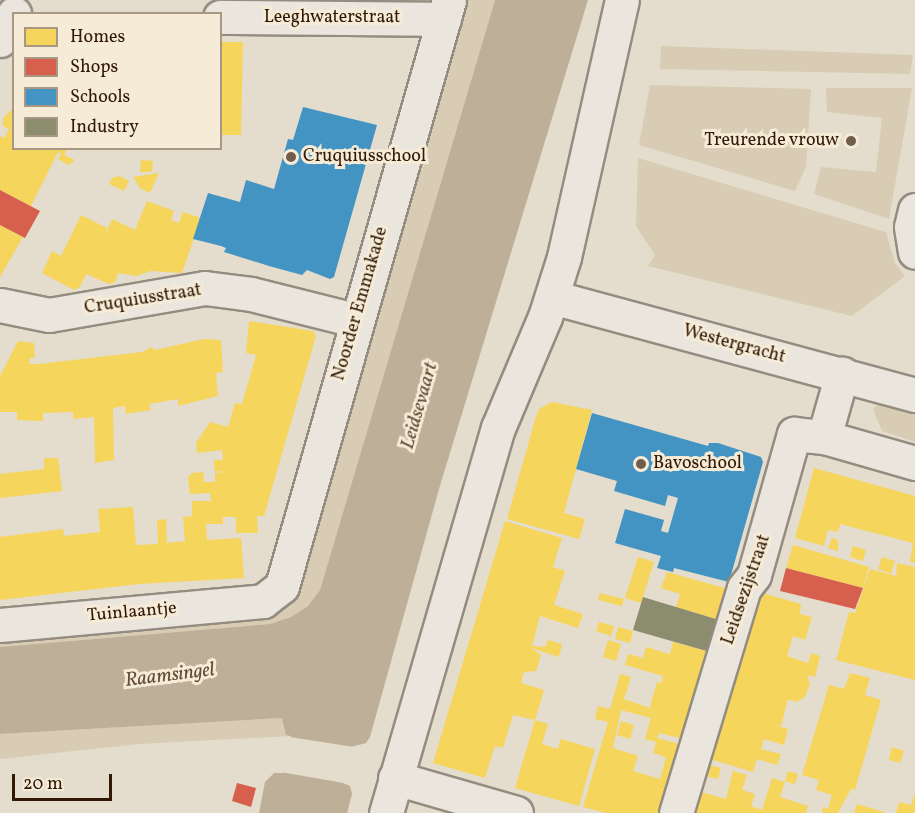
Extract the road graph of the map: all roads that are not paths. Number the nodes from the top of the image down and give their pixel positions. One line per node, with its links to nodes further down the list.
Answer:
1 (622, 0): 9 (street)
2 (447, 9): 3 (street, Leeghwaterstraat); 10 (street, Noorder Emmakade)
3 (222, 17)
4 (12, 18): 5 (street)
5 (0, 40)
6 (915, 210): 7 (street)
7 (915, 252)
8 (0, 304): 10 (street, Cruquiusstraat)
9 (549, 307): 11 (street, Westergracht); 17 (street)
10 (356, 320): 15 (street, Noorder Emmakade)
11 (842, 374): 12 (street, Westergracht); 13 (street, Leidsezijstraat)
12 (915, 395)
13 (802, 444): 14 (street); 20 (street, Leidsezijstraat)
14 (915, 464)
15 (263, 601): 16 (street, Tuinlaantje)
16 (0, 624)
17 (395, 778): 18 (street); 19 (street)
18 (386, 813)
19 (516, 813)
20 (676, 813)

